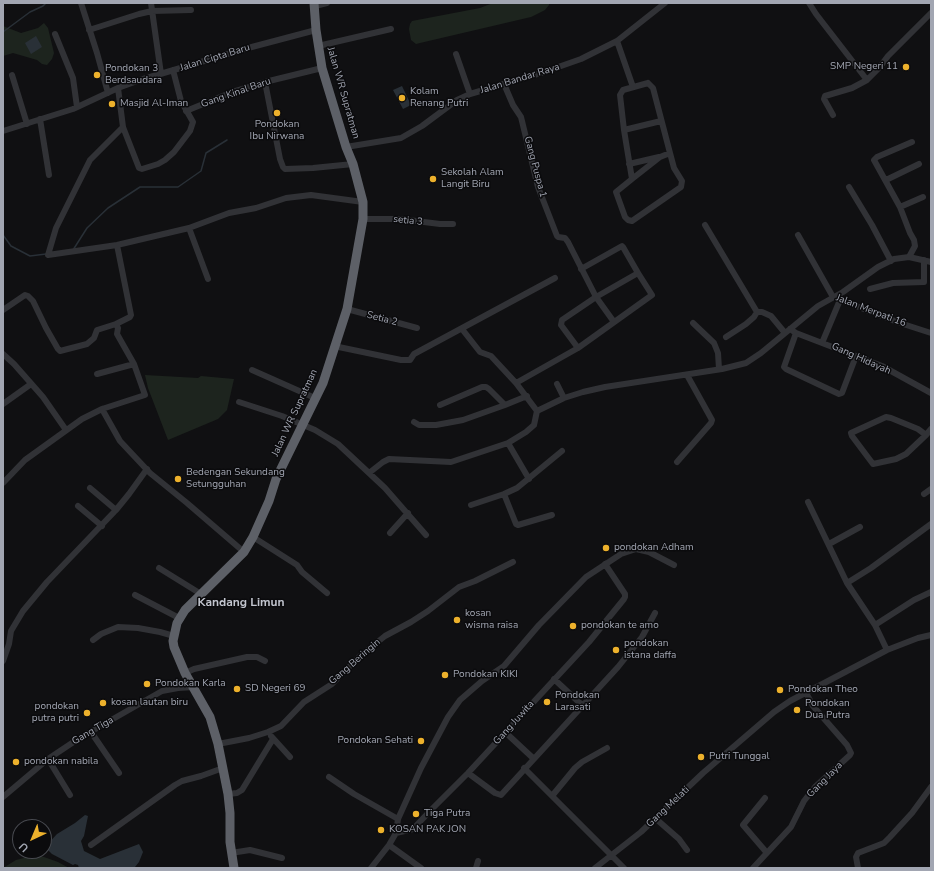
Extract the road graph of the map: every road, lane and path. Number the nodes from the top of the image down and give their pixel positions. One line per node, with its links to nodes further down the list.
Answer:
1 (81, 3): 11 (street)
2 (151, 3): 8 (street)
3 (327, 3): 6 (street)
4 (665, 3): 14 (street, Jalan Bandar Raya)
5 (810, 3): 21 (street)
6 (314, 4): 12 (highway, Jalan WR Supratman)
7 (191, 10): 8 (street)
8 (152, 11): 11 (street); 19 (street)
9 (930, 16): 21 (street)
10 (391, 29): 15 (street)
11 (89, 30): 26 (street)
12 (316, 30): 15 (highway, Jalan WR Supratman); 18 (street, Jalan Cipta Baru)
13 (55, 34): 28 (street)
14 (617, 41): 23 (street, Jalan Bandar Raya); 24 (street)
15 (318, 46): 17 (highway, Jalan WR Supratman)
16 (456, 54): 27 (street)
17 (322, 68): 22 (street, Gang Kinal Baru); 38 (highway, Jalan WR Supratman)
18 (173, 70): 19 (street, Jalan Cipta Baru); 29 (street)
19 (161, 74): 25 (street, Jalan Cipta Baru)
20 (12, 75): 33 (street)
21 (867, 80): 30 (street)
22 (265, 82): 29 (street, Gang Kinal Baru); 41 (street)
23 (504, 84): 27 (street, Jalan Bandar Raya); 61 (street, Gang Puspa 1)
24 (633, 87): 32 (street); 36 (street)
25 (118, 88): 26 (street, Jalan Cipta Baru); 34 (street)
26 (108, 93): 28 (street, Jalan Cipta Baru)
27 (470, 94): 38 (street, Jalan Bandar Raya)
28 (77, 107): 31 (street, Jalan Cipta Baru)
29 (186, 111): 34 (street, Gang Kinal Baru)
30 (833, 116)
31 (40, 119): 33 (street, Jalan Cipta Baru); 44 (street)
32 (661, 121): 36 (street); 39 (street)
33 (27, 124): 35 (street, Jalan Cipta Baru)
34 (123, 127): 56 (street)
35 (3, 130)
36 (624, 130): 42 (street)
37 (912, 142): 46 (street)
38 (346, 147): 41 (highway, Jalan WR Supratman)
39 (670, 153): 40 (street); 45 (street)
40 (660, 157): 42 (street); 45 (street)
41 (353, 164): 49 (highway, Jalan WR Supratman)
42 (629, 164): 45 (street)
43 (919, 164): 46 (street)
44 (49, 175)
45 (632, 179)
46 (886, 180): 50 (street)
47 (849, 186): 59 (street)
48 (923, 197): 50 (street)
49 (363, 202): 51 (highway, Jalan WR Supratman); 54 (street)
50 (900, 207): 57 (street)
51 (363, 219): 52 (street, setia 3); 69 (highway, Jalan WR Supratman)
52 (453, 224)
53 (705, 225): 71 (street)
54 (189, 228): 56 (street); 64 (street)
55 (798, 235): 67 (street, Jalan Merpati 16)
56 (117, 245): 74 (street)
57 (909, 257): 58 (street); 59 (street)
58 (924, 260): 60 (street); 65 (street)
59 (891, 261): 67 (street)
60 (931, 262)
61 (580, 267): 62 (street); 66 (street)
62 (638, 273): 66 (street); 72 (street)
63 (555, 278): 76 (street)
64 (208, 279)
65 (870, 289)
66 (596, 297): 72 (street); 82 (street)
67 (832, 297): 68 (street, Jalan Merpati 16); 77 (street)
68 (840, 300): 78 (street, Jalan Merpati 16); 80 (street)
69 (347, 309): 75 (street, Setia 2); 81 (highway, Jalan WR Supratman)
70 (3, 310): 74 (street)
71 (757, 312): 77 (street); 79 (street)
72 (614, 322): 82 (street)
73 (693, 323): 86 (street)
74 (116, 324): 85 (street)
75 (417, 328)
76 (462, 330): 81 (street); 90 (street)
77 (790, 332): 80 (street, Gang Hidayah); 84 (street); 86 (street)
78 (931, 333)
79 (726, 337)
80 (822, 343): 84 (street, Gang Hidayah)
81 (334, 346): 95 (highway, Jalan WR Supratman)
82 (578, 348): 90 (street)
83 (3, 354): 91 (street)
84 (856, 356): 93 (street, Gang Hidayah)
85 (134, 364): 88 (street); 101 (street)
86 (719, 369): 89 (street)
87 (252, 370): 95 (street)
88 (97, 374)
89 (687, 375): 96 (street); 110 (street)
90 (516, 383): 94 (street)
91 (31, 384): 98 (street); 106 (street)
92 (557, 384): 96 (street)
93 (931, 393)
94 (527, 396): 100 (street); 102 (street)
95 (315, 398): 104 (highway, Jalan WR Supratman)
96 (564, 398): 102 (street)
97 (239, 402): 104 (street)
98 (3, 404)
99 (440, 405): 100 (street)
100 (505, 405): 103 (street)
101 (102, 409): 106 (street); 111 (street)
102 (537, 411): 108 (street)
103 (414, 422)
104 (302, 426): 112 (street); 130 (highway, Jalan WR Supratman)
105 (931, 428): 107 (street)
106 (66, 430): 114 (street)
107 (926, 435): 107 (street)
108 (508, 444): 112 (street); 113 (street)
109 (562, 452): 113 (street)
110 (677, 462)
111 (147, 469): 122 (street); 132 (street)
112 (369, 473): 123 (street)
113 (529, 479): 117 (street)
114 (3, 483)
115 (90, 488): 122 (street)
116 (931, 489): 118 (street)
117 (504, 494): 120 (street); 124 (street)
118 (924, 494)
119 (808, 502): 131 (street)
120 (471, 505)
121 (78, 506): 126 (street)
122 (116, 510): 126 (street)
123 (408, 513): 128 (street); 129 (street)
124 (552, 515)
125 (931, 524): 137 (street)
126 (102, 526): 149 (street)
127 (860, 527): 131 (street)
128 (390, 533)
129 (426, 535)
130 (253, 537): 132 (highway, Jalan WR Supratman); 139 (street)
131 (829, 544): 137 (street)
132 (244, 552): 140 (highway, Jalan WR Supratman)
133 (513, 562): 159 (street, Gang Beringin)
134 (605, 564): 135 (street); 154 (street, Gang Juwita); 179 (street)
135 (674, 565)
136 (159, 568): 140 (street)
137 (847, 583): 144 (street)
138 (931, 592): 144 (street)
139 (327, 593)
140 (201, 594): 143 (highway, Jalan WR Supratman)
141 (135, 595): 143 (street)
142 (655, 613): 157 (street)
143 (181, 619): 146 (highway, Jalan WR Supratman)
144 (874, 625): 150 (street)
145 (931, 635): 150 (street, Gang Melati)
146 (174, 636): 148 (street); 153 (highway)
147 (3, 639): 149 (street)
148 (93, 640)
149 (9, 644): 151 (street)
150 (887, 650): 156 (street, Gang Melati)
151 (3, 661)
152 (265, 661): 153 (street)
153 (185, 672): 155 (highway)
154 (554, 679): 157 (street); 160 (street, Gang Juwita)
155 (194, 687): 158 (street, Gang Tiga); 162 (highway)
156 (806, 691): 178 (street, Gang Melati); 185 (street, Gang Jaya)
157 (583, 706): 166 (street)
158 (91, 732): 165 (street, Gang Tiga); 169 (street)
159 (268, 732): 161 (street); 162 (street, Gang Beringin)
160 (505, 732): 166 (street); 170 (street, Gang Juwita)
161 (274, 739): 164 (street); 173 (street)
162 (218, 744): 167 (highway)
163 (607, 748): 175 (street)
164 (290, 757)
165 (48, 759): 174 (street); 176 (street, Gang Tiga)
166 (534, 759): 168 (street)
167 (223, 768): 173 (highway); 181 (street)
168 (524, 768): 170 (street); 175 (street)
169 (119, 773)
170 (468, 773): 180 (street, Gang Juwita)
171 (329, 777): 179 (street)
172 (931, 787): 196 (street)
173 (228, 794): 184 (highway)
174 (70, 795)
175 (552, 796): 186 (street)
176 (3, 797)
177 (765, 798): 185 (street)
178 (655, 818): 183 (street); 186 (street, Gang Melati)
179 (398, 819): 180 (street)
180 (396, 833): 182 (street)
181 (91, 845)
182 (389, 845): 190 (street); 191 (street)
183 (687, 850)
184 (231, 853): 187 (street); 189 (highway)
185 (767, 853): 195 (street, Gang Jaya)
186 (611, 855): 193 (street, Gang Melati); 194 (street)
187 (282, 858)
188 (478, 861): 192 (street)
189 (234, 868)
190 (370, 868)
191 (421, 868)
192 (476, 868)
193 (595, 868)
194 (624, 868)
195 (753, 868)
196 (858, 868)

